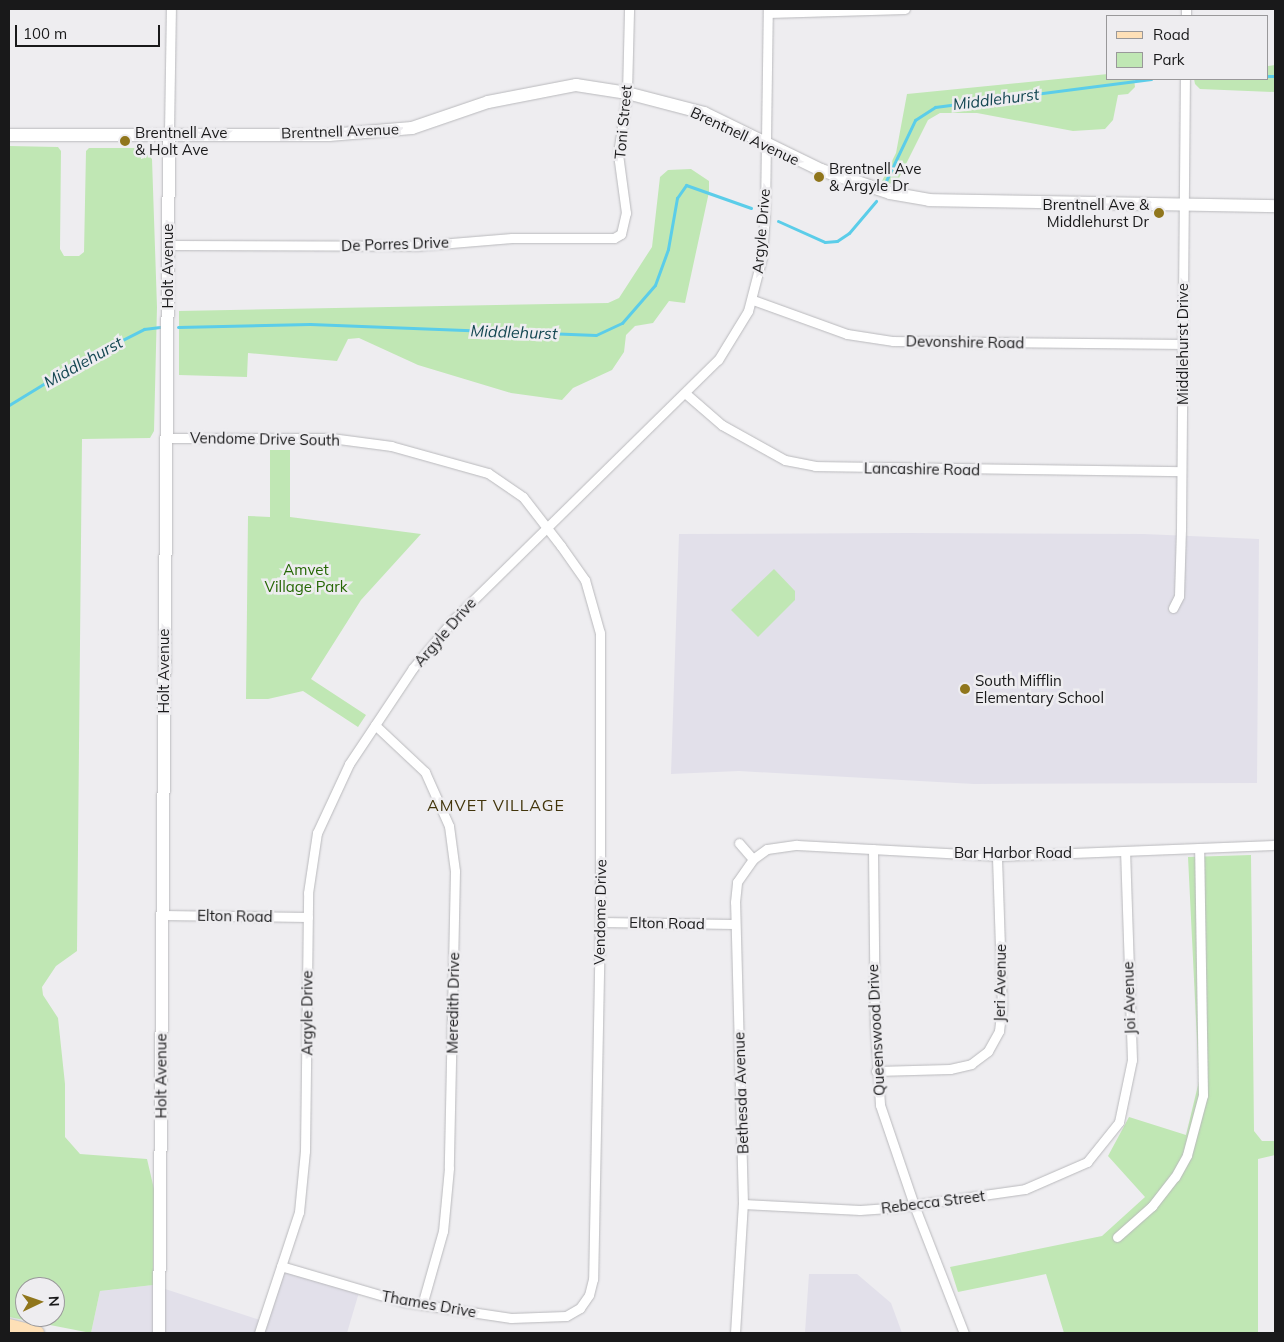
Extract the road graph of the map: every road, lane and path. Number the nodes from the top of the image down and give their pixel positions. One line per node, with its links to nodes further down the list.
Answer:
1 (171, 9): 7 (street, Holt Avenue)
2 (629, 9): 6 (street, Toni Street)
3 (905, 9): 4 (street)
4 (768, 11): 9 (street, Argyle Drive)
5 (1185, 80): 10 (street, Middlehurst Drive)
6 (627, 92): 7 (street, Brentnell Avenue); 9 (street, Brentnell Avenue); 12 (street, Toni Street)
7 (169, 132): 8 (street, Brentnell Avenue); 13 (street, Holt Avenue)
8 (9, 135)
9 (766, 143): 10 (street, Brentnell Avenue); 14 (street, Argyle Drive)
10 (1183, 205): 11 (street, Brentnell Avenue); 15 (street, Middlehurst Drive)
11 (1275, 206)
12 (621, 234): 13 (street, De Porres Drive)
13 (168, 245): 17 (street, Holt Avenue)
14 (753, 300): 15 (street, Devonshire Road); 16 (street, Argyle Drive)
15 (1182, 344): 18 (street, Middlehurst Drive)
16 (685, 393): 18 (street, Lancashire Road); 19 (street, Argyle Drive)
17 (167, 438): 19 (street, Vendome Drive South); 29 (street, Holt Avenue)
18 (1181, 471): 20 (street, Middlehurst Drive)
19 (548, 528): 21 (street, Argyle Drive); 31 (street, Vendome Drive)
20 (1173, 608)
21 (375, 725): 30 (street, Argyle Drive); 39 (street, Meredith Drive)
22 (739, 843): 28 (street)
23 (1275, 845): 25 (street, Bar Harbor Road)
24 (873, 849): 27 (street, Bar Harbor Road); 28 (street, Bar Harbor Road); 33 (street, Queenswood Drive)
25 (1199, 849): 26 (street, Bar Harbor Road); 37 (street)
26 (1125, 851): 27 (street, Bar Harbor Road); 34 (street, Joi Avenue)
27 (997, 856): 33 (street, Jeri Avenue)
28 (753, 859): 32 (street, Bethesda Avenue)
29 (162, 915): 30 (street, Elton Road); 43 (street, Holt Avenue)
30 (308, 917): 38 (street, Argyle Drive)
31 (600, 922): 32 (street, Elton Road); 40 (street, Vendome Drive)
32 (735, 924): 35 (street, Bethesda Avenue)
33 (876, 1071): 36 (street, Queenswood Drive)
34 (1108, 1140): 36 (street, Rebecca Street)
35 (743, 1204): 36 (street, Rebecca Street); 45 (street, Bethesda Avenue)
36 (914, 1205): 46 (street, Queenswood Drive)
37 (1117, 1237)
38 (281, 1266): 39 (street, Thames Drive); 44 (street, Argyle Drive)
39 (422, 1304): 40 (street, Thames Drive)
40 (580, 1308)
41 (9, 1326): 42 (main road)
42 (37, 1333)
43 (159, 1333)
44 (258, 1333)
45 (735, 1333)
46 (964, 1333)

